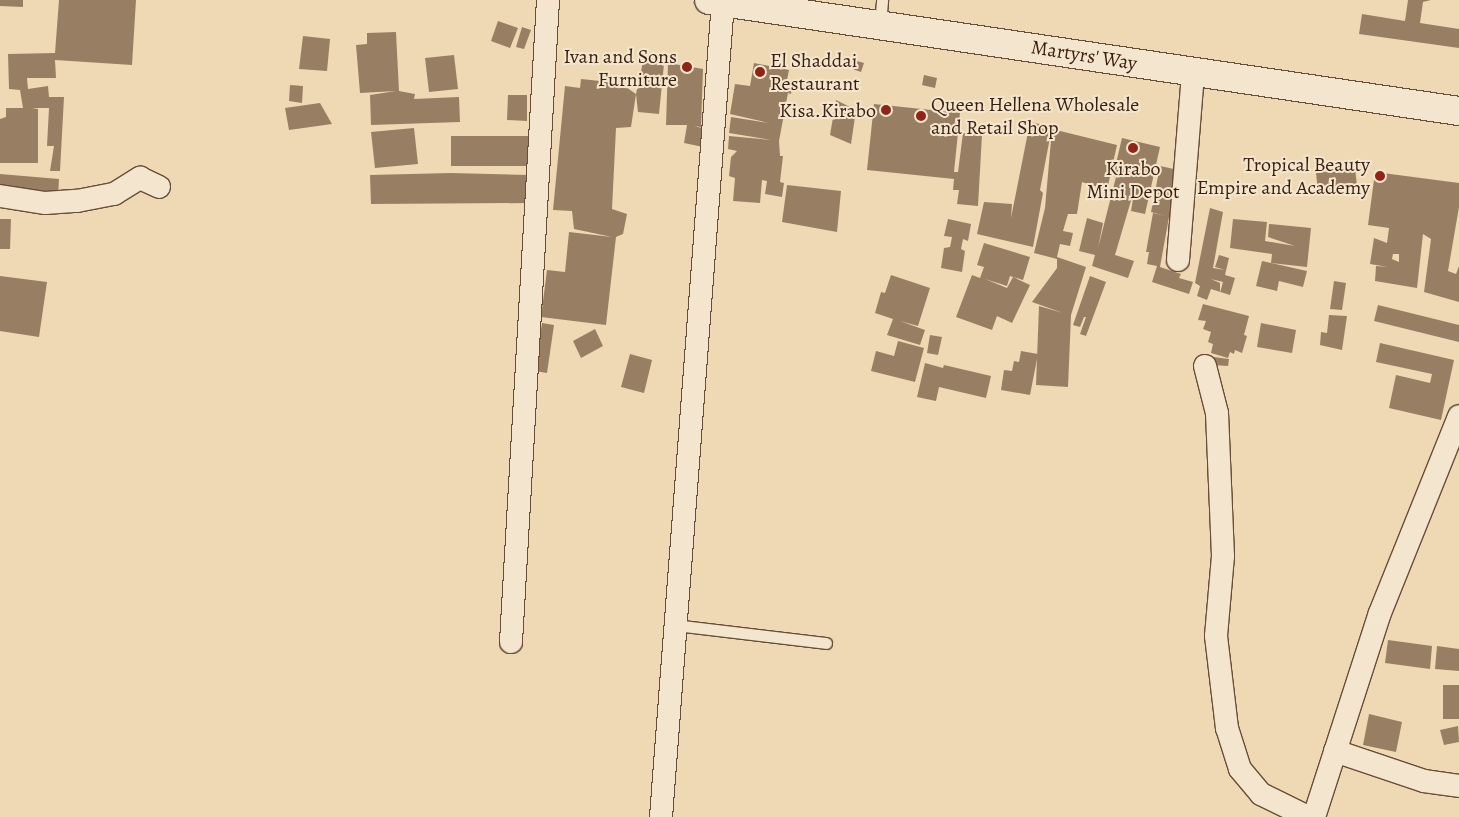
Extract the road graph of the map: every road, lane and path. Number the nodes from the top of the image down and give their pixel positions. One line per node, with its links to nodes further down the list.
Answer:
1 (548, 0): 12 (street)
2 (716, 1): 3 (main road, Martyrs' Way); 11 (street)
3 (881, 12): 4 (main road, Martyrs' Way)
4 (1193, 72): 5 (main road, Martyrs' Way); 8 (street)
5 (1459, 111)
6 (159, 187): 7 (street)
7 (0, 196)
8 (1178, 260)
9 (1204, 366): 17 (street)
10 (1459, 416): 14 (street)
11 (675, 625): 13 (lane); 16 (street)
12 (511, 642)
13 (826, 643)
14 (1335, 751): 15 (street); 18 (street)
15 (1459, 786)
16 (661, 817)
17 (1308, 817)
18 (1314, 817)

